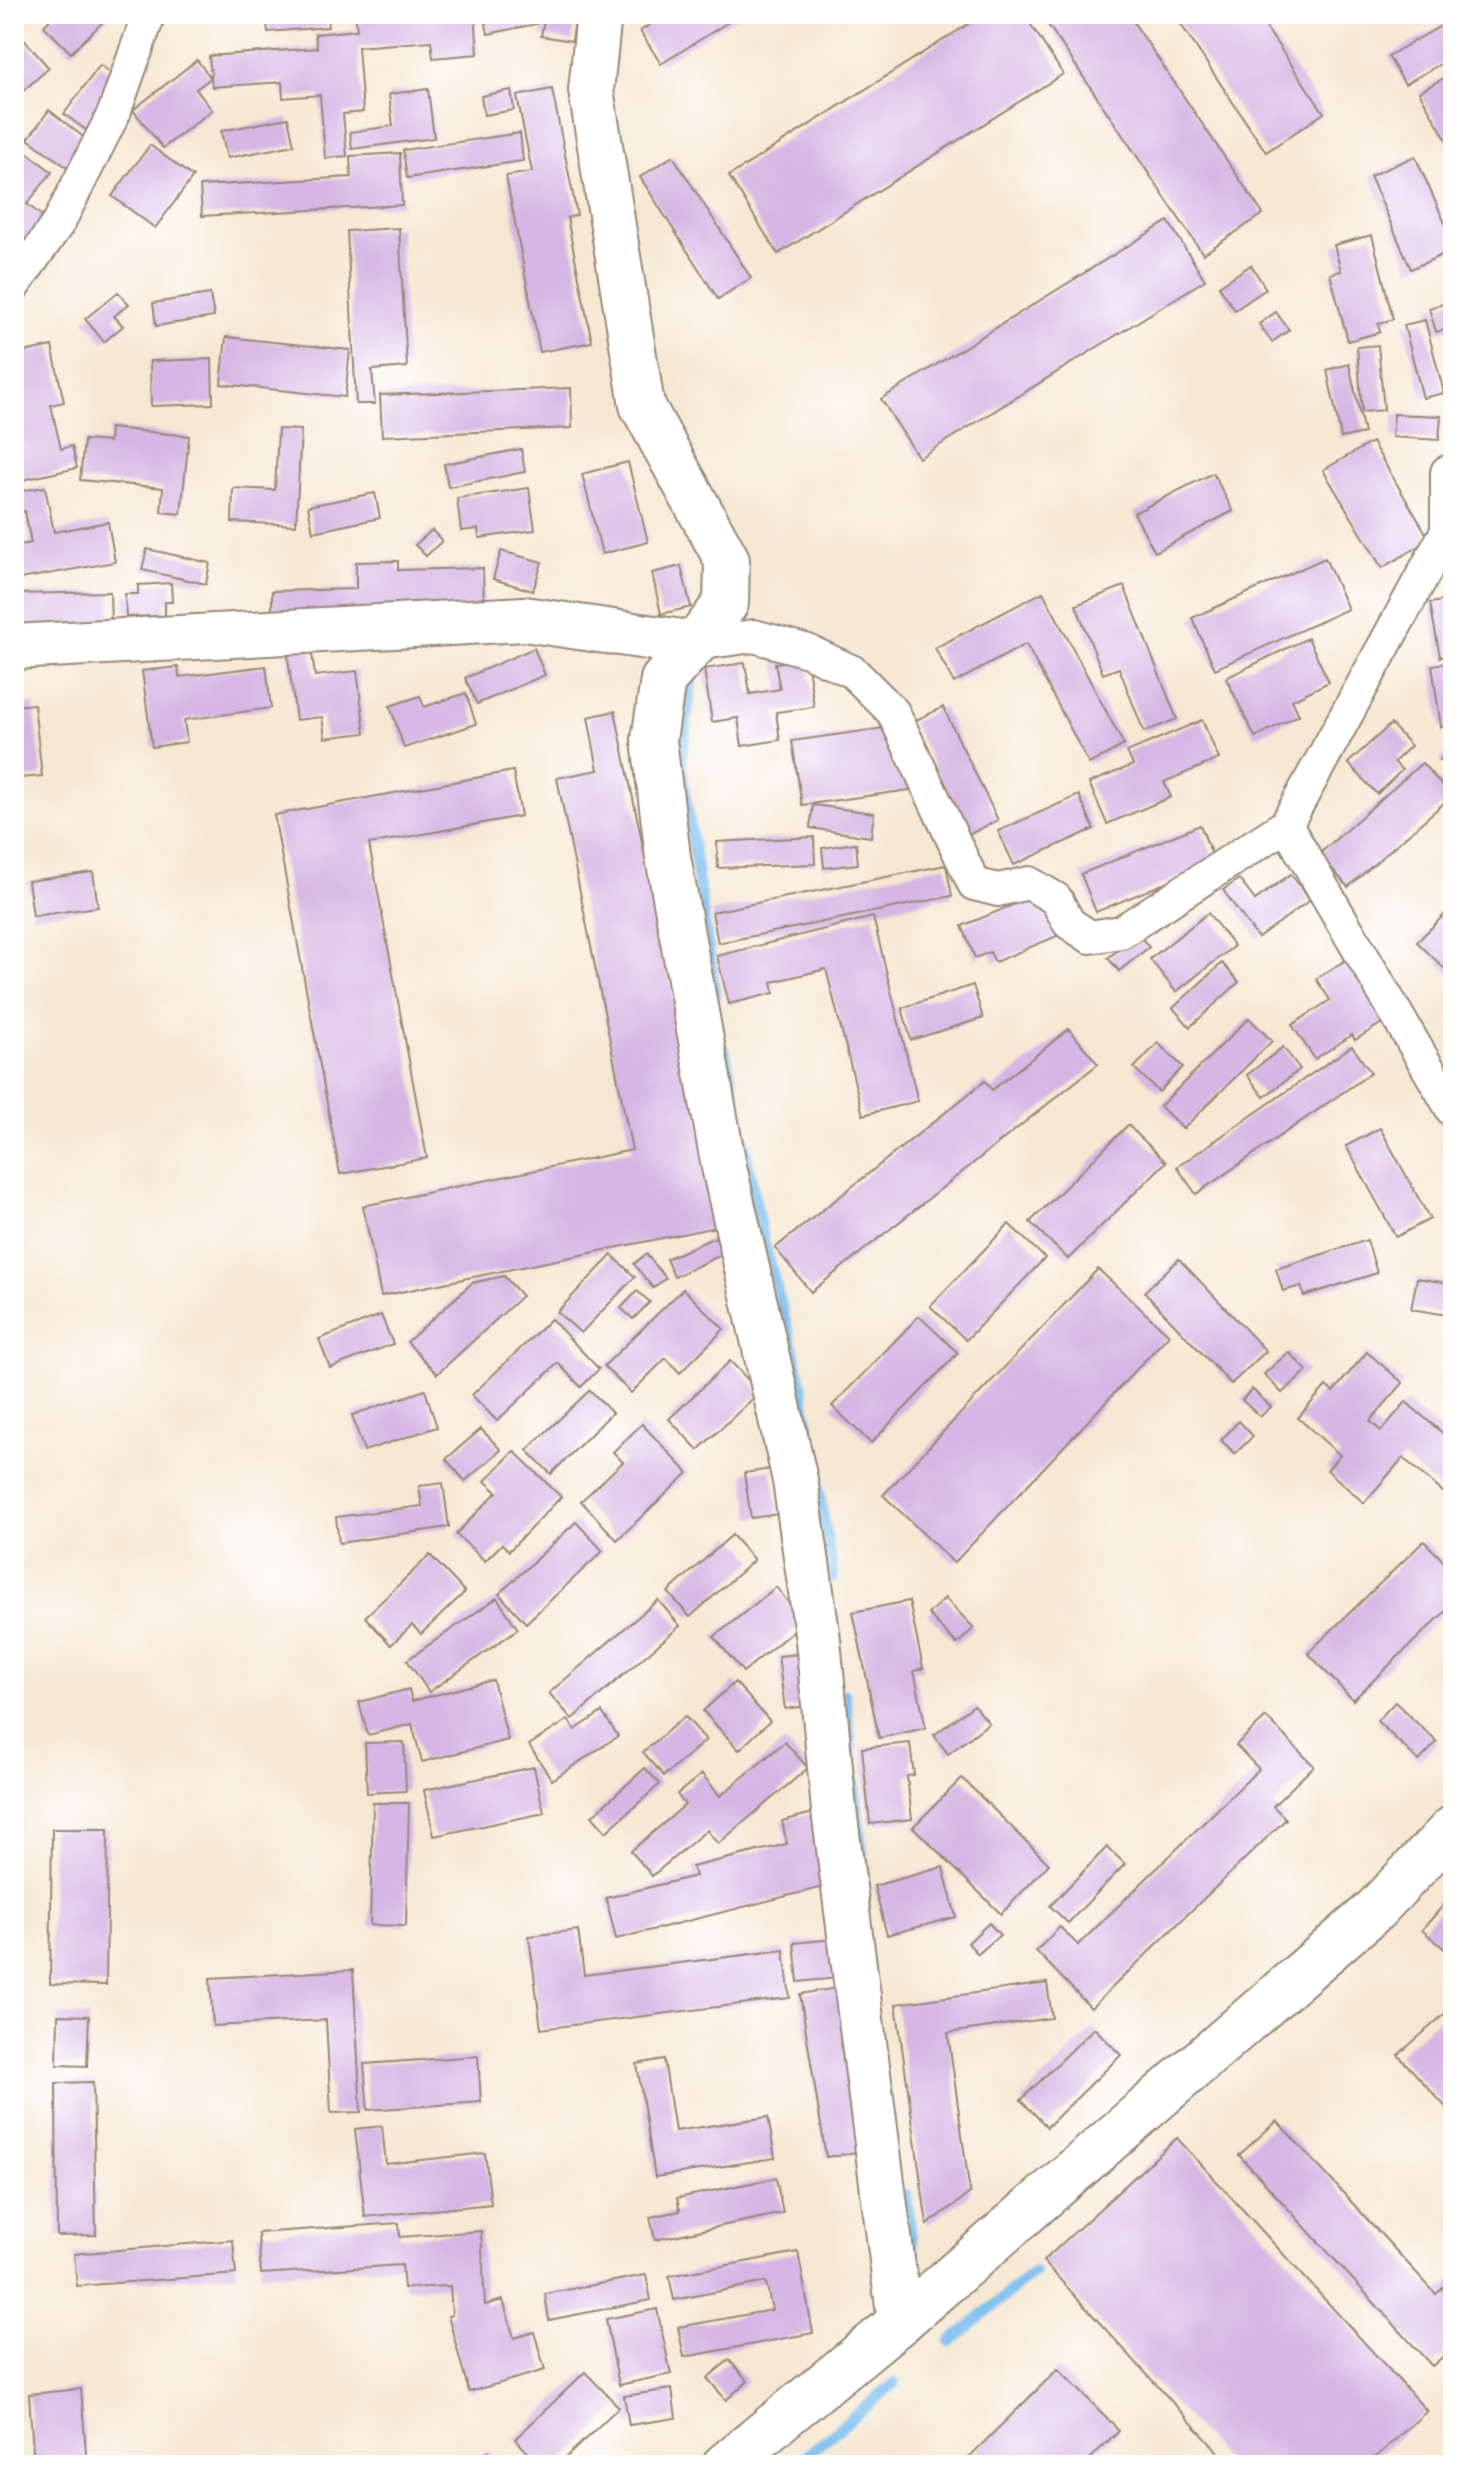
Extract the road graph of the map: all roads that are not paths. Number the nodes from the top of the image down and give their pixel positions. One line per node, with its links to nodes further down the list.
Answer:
1 (149, 14): 3 (street)
2 (599, 14): 5 (street)
3 (14, 285)
4 (1453, 470): 7 (street)
5 (695, 644): 6 (street); 7 (street); 10 (street)
6 (14, 647)
7 (1286, 825): 8 (street)
8 (1453, 1111)
9 (1453, 1828): 10 (street)
10 (900, 2322): 11 (street)
11 (725, 2465)

